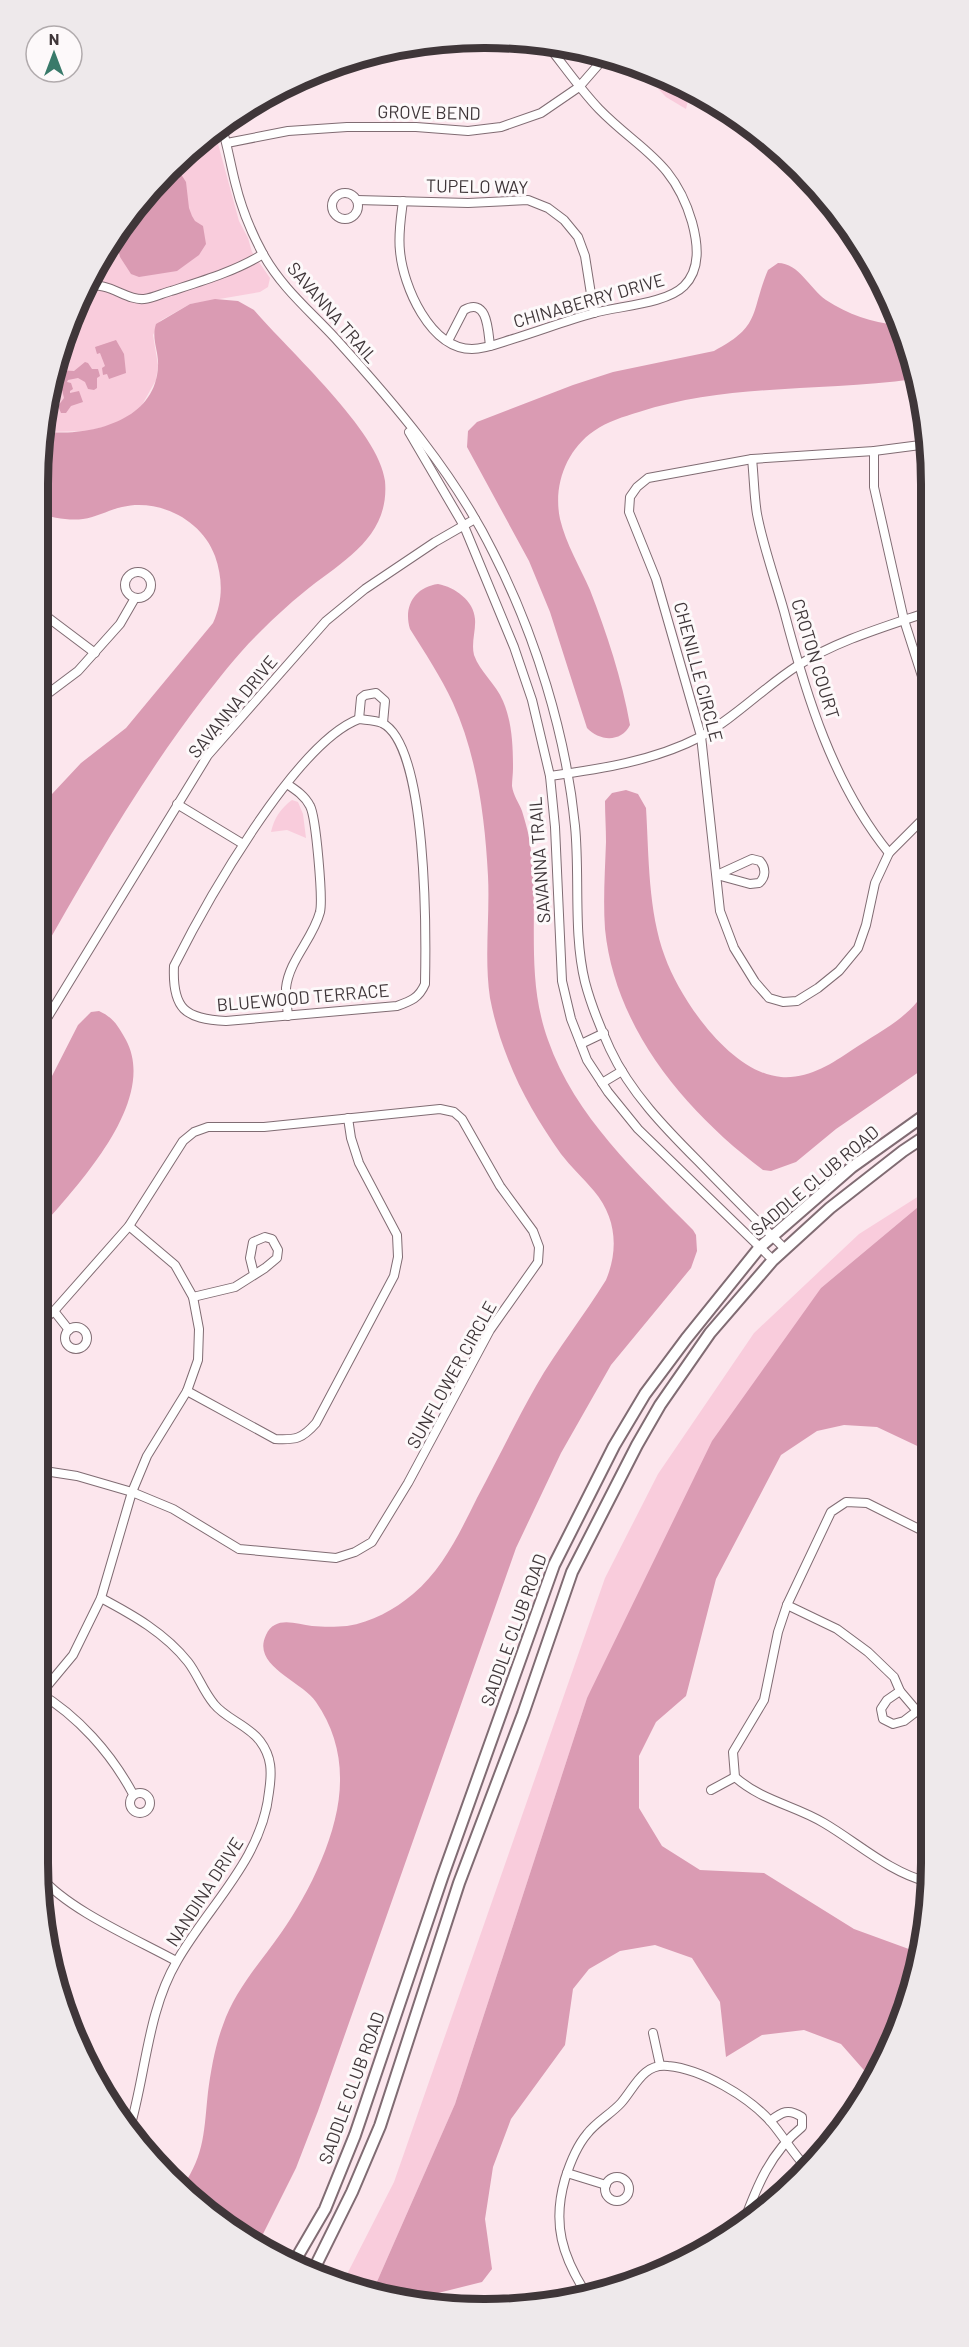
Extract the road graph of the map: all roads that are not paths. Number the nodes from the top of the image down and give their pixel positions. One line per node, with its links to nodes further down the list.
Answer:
1 (554, 54): 3 (street, CHINABERRY DRIVE)
2 (599, 64): 3 (street, GROVE BEND)
3 (579, 87): 5 (street, GROVE BEND); 10 (street, CHINABERRY DRIVE)
4 (224, 134): 5 (street, SAVANNA TRAIL)
5 (227, 143): 8 (street, SAVANNA TRAIL)
6 (357, 200): 7 (street, TUPELO WAY)
7 (403, 201): 10 (street, TUPELO WAY); 11 (street, CHINABERRY DRIVE)
8 (263, 254): 9 (street); 13 (street, SAVANNA TRAIL)
9 (95, 287)
10 (594, 313): 12 (street, CHINABERRY DRIVE)
11 (448, 341): 12 (street, CHINABERRY DRIVE); 12 (street)
12 (490, 346)
13 (398, 412): 17 (street, SAVANNA TRAIL); 18 (street, SAVANNA TRAIL)
14 (919, 445): 15 (street, CHENILLE CIRCLE)
15 (874, 451): 16 (street, CHENILLE CIRCLE); 22 (street)
16 (752, 459): 24 (street, CROTON COURT); 29 (street, CHENILLE CIRCLE)
17 (475, 519): 18 (street, SAVANNA DRIVE); 30 (street, SAVANNA TRAIL)
18 (464, 526): 31 (street, SAVANNA TRAIL); 33 (street, SAVANNA DRIVE)
19 (135, 598): 23 (street)
20 (921, 614): 22 (street)
21 (48, 618): 23 (street)
22 (904, 620): 24 (street); 25 (street)
23 (95, 653): 26 (street)
24 (798, 665): 29 (street); 36 (street, CROTON COURT)
25 (921, 673)
26 (48, 694)
27 (359, 719): 28 (street); 28 (street); 32 (street, BLUEWOOD TERRACE)
28 (383, 723): 39 (street, BLUEWOOD TERRACE)
29 (701, 736): 30 (street); 37 (street, CHENILLE CIRCLE)
30 (567, 774): 31 (street); 40 (street, SAVANNA TRAIL)
31 (550, 776): 41 (street, SAVANNA TRAIL)
32 (287, 784): 35 (street, BLUEWOOD TERRACE); 39 (street)
33 (177, 804): 35 (street); 38 (street, SAVANNA DRIVE)
34 (921, 823): 36 (street, CHENILLE CIRCLE)
35 (243, 844): 39 (street, BLUEWOOD TERRACE)
36 (889, 853): 37 (street, CHENILLE CIRCLE)
37 (717, 875): 37 (street)
38 (48, 1016)
39 (288, 1016)
40 (604, 1034): 41 (street); 42 (street, SAVANNA TRAIL)
41 (581, 1044): 43 (street, SAVANNA TRAIL)
42 (622, 1071): 43 (street); 48 (street, SAVANNA TRAIL)
43 (602, 1083): 49 (street, SAVANNA TRAIL)
44 (348, 1118): 47 (street, SUNFLOWER CIRCLE); 57 (street); 59 (street, SUNFLOWER CIRCLE)
45 (921, 1118): 48 (street, SADDLE CLUB ROAD)
46 (921, 1139): 50 (street, SADDLE CLUB ROAD)
47 (129, 1226): 53 (street); 54 (street, SUNFLOWER CIRCLE)
48 (772, 1236): 49 (street, SADDLE CLUB ROAD); 50 (street, SAVANNA TRAIL)
49 (760, 1247): 51 (street, SAVANNA TRAIL); 71 (street, SADDLE CLUB ROAD)
50 (785, 1249): 51 (street, SADDLE CLUB ROAD)
51 (773, 1260): 73 (street, SADDLE CLUB ROAD)
52 (254, 1274): 52 (street); 53 (street)
53 (192, 1297): 57 (street)
54 (54, 1311): 55 (street, SUNFLOWER CIRCLE); 56 (street)
55 (48, 1316)
56 (69, 1330)
57 (188, 1391): 59 (street)
58 (48, 1472): 59 (street, SUNFLOWER CIRCLE)
59 (132, 1492): 61 (street)
60 (921, 1530): 62 (street)
61 (101, 1598): 63 (street); 75 (street, NANDINA DRIVE)
62 (787, 1605): 64 (street); 68 (street)
63 (48, 1683)
64 (900, 1691): 66 (street); 66 (street)
65 (48, 1701): 70 (street)
66 (917, 1710): 67 (street)
67 (921, 1714)
68 (735, 1777): 69 (street); 72 (street)
69 (711, 1790)
70 (133, 1794)
71 (442, 1878): 73 (street); 85 (street, SADDLE CLUB ROAD)
72 (920, 1880)
73 (459, 1884): 86 (street, SADDLE CLUB ROAD)
74 (49, 1887): 75 (street)
75 (176, 1961): 78 (street, NANDINA DRIVE)
76 (653, 2033): 77 (street)
77 (660, 2065): 79 (street); 82 (street)
78 (132, 2120)
79 (770, 2121): 80 (street); 80 (street)
80 (785, 2141): 81 (street); 84 (street)
81 (801, 2162)
82 (567, 2173): 83 (street); 87 (street)
83 (606, 2185)
84 (749, 2210)
85 (297, 2257)
86 (316, 2265)
87 (582, 2288)

